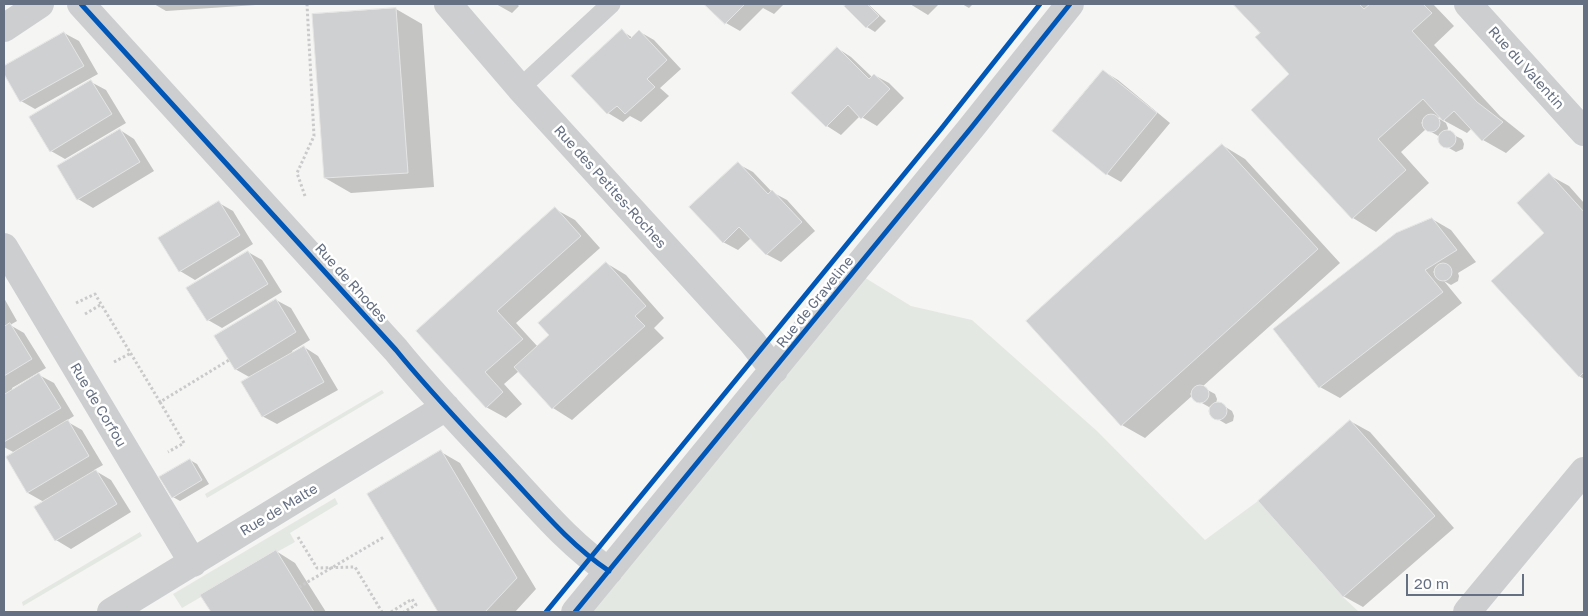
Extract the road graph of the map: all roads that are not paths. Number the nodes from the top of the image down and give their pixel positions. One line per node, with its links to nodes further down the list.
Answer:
1 (40, 4): 7 (street)
2 (81, 4): 12 (street, Rue de Rhodes)
3 (448, 4): 8 (street, Rue des Petites-Roches)
4 (611, 4): 8 (lane)
5 (1468, 4): 9 (street, Rue du Valentin)
6 (1057, 9): 11 (street, Rue de Graveline)
7 (4, 28)
8 (520, 88): 11 (street, Rue des Petites-Roches)
9 (1584, 132)
10 (4, 246): 14 (street, Rue de Corfou)
11 (774, 370): 15 (street, Rue de Graveline)
12 (446, 407): 14 (street, Rue de Malte); 15 (street, Rue de Rhodes)
13 (1584, 471): 18 (street)
14 (193, 562): 16 (street, Rue de Malte)
15 (609, 571): 17 (street, Rue de Graveline)
16 (111, 612)
17 (575, 612)
18 (1466, 612)

